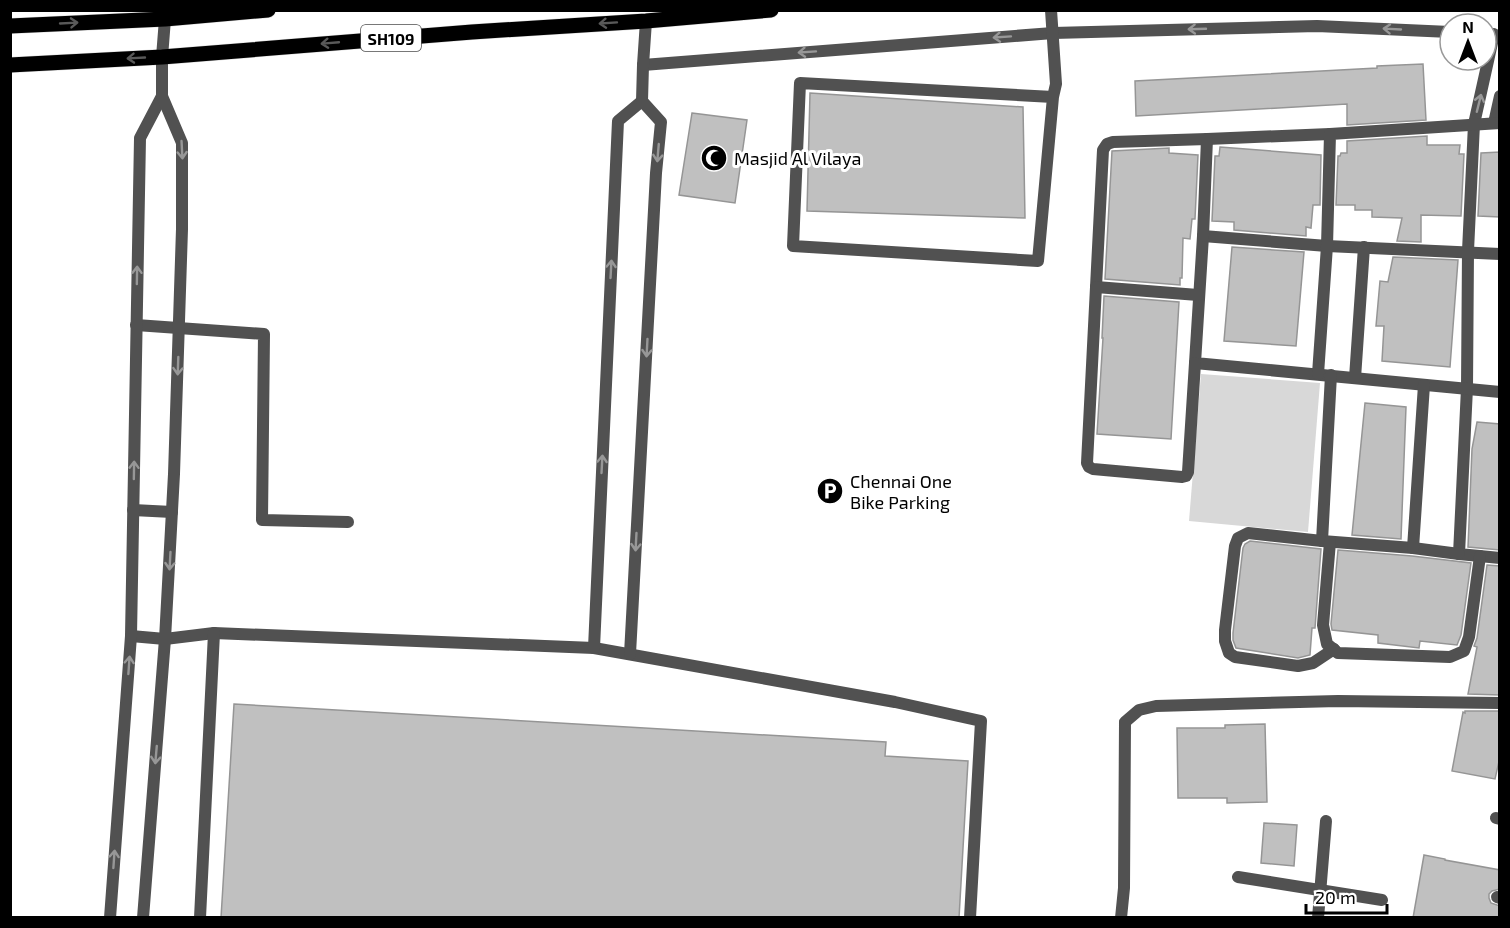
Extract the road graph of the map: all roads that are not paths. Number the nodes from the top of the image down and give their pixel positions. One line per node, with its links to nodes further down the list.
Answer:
1 (268, 10): 4 (main road)
2 (771, 10): 5 (main road, SH109)
3 (1052, 10): 8 (street)
4 (165, 19): 6 (main road, one-way to 4); 9 (street)
5 (646, 21): 9 (main road, SH109, one-way to 9); 11 (street)
6 (10, 26)
7 (1438, 31): 8 (street, one-way to 8)
8 (1053, 33): 11 (street, one-way to 11); 15 (street)
9 (162, 57): 10 (main road, SH109, one-way to 10); 13 (street)
10 (10, 65)
11 (643, 65): 16 (street)
12 (1485, 72): 18 (street, one-way to 12)
13 (162, 96): 28 (street, one-way to 13); 29 (street, one-way to 29)
14 (1500, 96): 17 (street)
15 (1053, 97): 15 (street)
16 (642, 101): 48 (street, one-way to 16); 50 (street, one-way to 50)
17 (1497, 123): 18 (street)
18 (1474, 124): 19 (street); 24 (street)
19 (1330, 134): 20 (street); 22 (street)
20 (1207, 139): 21 (street); 26 (street)
21 (1203, 236): 22 (street); 27 (street)
22 (1327, 246): 23 (street); 31 (street)
23 (1364, 247): 24 (street); 33 (street)
24 (1468, 251): 25 (street); 35 (street)
25 (1500, 254)
26 (1096, 287): 27 (street); 30 (street)
27 (1198, 295): 30 (street)
28 (136, 325): 29 (street); 37 (street, one-way to 28)
29 (179, 328): 38 (street, one-way to 38); 39 (street)
30 (1195, 363): 31 (street)
31 (1318, 374): 32 (street)
32 (1331, 375): 33 (street); 40 (street)
33 (1355, 378): 34 (street)
34 (1424, 385): 35 (street); 41 (street)
35 (1467, 388): 36 (street); 42 (street)
36 (1500, 392)
37 (133, 510): 38 (street); 46 (street)
38 (172, 512): 47 (street, one-way to 47)
39 (348, 522)
40 (1326, 542): 41 (street); 49 (street); 49 (street)
41 (1413, 548): 42 (street)
42 (1459, 554): 43 (street)
43 (1480, 556): 44 (street); 49 (street)
44 (1500, 558)
45 (214, 633): 47 (street); 48 (street); 58 (street)
46 (131, 636): 47 (street); 56 (street, one-way to 46)
47 (165, 639): 57 (street, one-way to 57)
48 (594, 648): 50 (street)
49 (1334, 649)
50 (630, 654): 59 (street)
51 (1500, 704): 60 (street)
52 (1326, 821): 54 (street)
53 (1238, 877): 54 (street)
54 (1321, 891): 55 (street); 61 (street)
55 (1382, 900)
56 (110, 918)
57 (143, 918)
58 (200, 918)
59 (969, 918)
60 (1121, 918)
61 (1318, 918)

